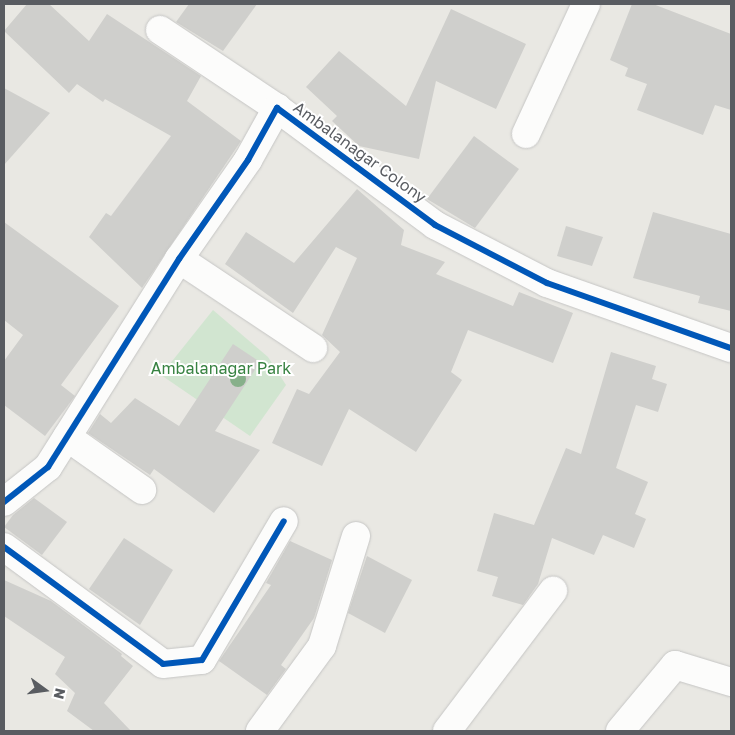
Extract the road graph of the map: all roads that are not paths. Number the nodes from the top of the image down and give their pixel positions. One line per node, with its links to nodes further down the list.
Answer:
1 (586, 4): 4 (street)
2 (160, 30): 3 (street)
3 (277, 108): 5 (street, Ambalanagar Colony); 7 (street, Ambalanagar Colony)
4 (526, 134)
5 (179, 259): 6 (street); 8 (street, Ambalanagar Colony)
6 (313, 348)
7 (731, 348)
8 (66, 437): 9 (street); 10 (street, Ambalanagar Colony)
9 (142, 490)
10 (4, 502)
11 (284, 521): 13 (street)
12 (356, 536): 16 (street)
13 (4, 547)
14 (553, 590): 17 (street)
15 (731, 682): 18 (street)
16 (260, 731)
17 (447, 731)
18 (620, 731)

